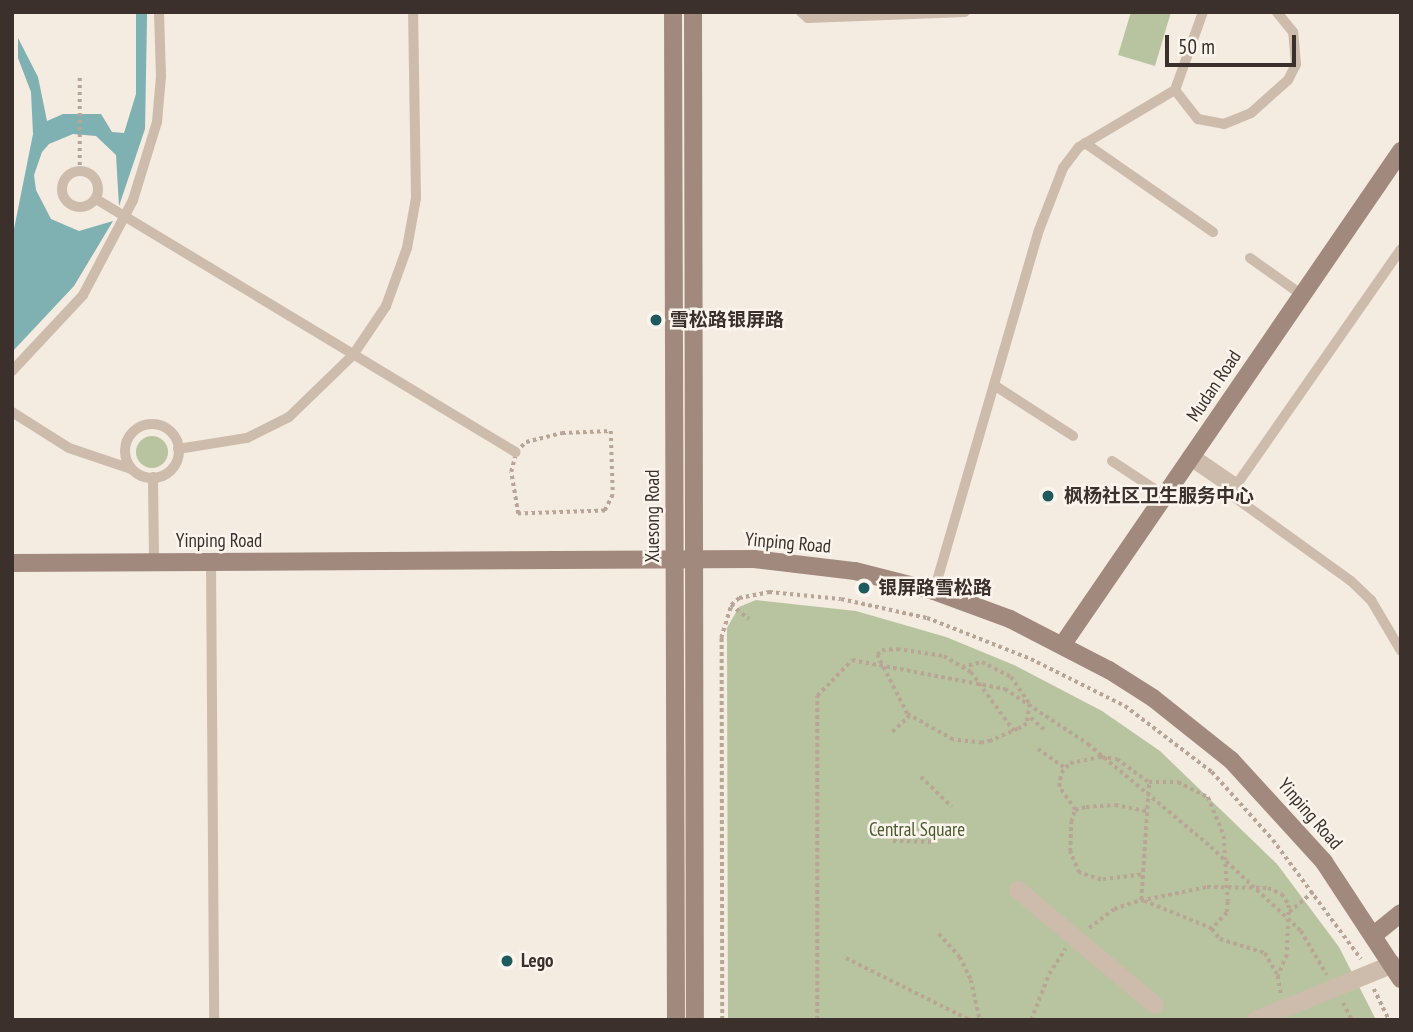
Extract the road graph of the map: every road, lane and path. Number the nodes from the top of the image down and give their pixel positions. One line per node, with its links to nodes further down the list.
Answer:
1 (159, 12): 15 (lane)
2 (413, 12): 20 (lane)
3 (673, 12): 33 (street, Xuesong Road)
4 (693, 12): 34 (street)
5 (802, 12): 6 (lane)
6 (965, 12)
7 (1203, 12): 10 (lane)
8 (1277, 12): 10 (lane)
9 (80, 78): 13 (path)
10 (1175, 90): 11 (lane)
11 (1086, 143): 16 (lane); 22 (lane)
12 (1401, 150): 19 (street, Mudan Road)
13 (80, 171): 14 (lane); 14 (lane)
14 (96, 199): 15 (lane)
15 (126, 216): 20 (lane); 21 (lane)
16 (1213, 232)
17 (1401, 249): 31 (lane)
18 (1250, 258): 19 (lane)
19 (1302, 295): 27 (street, Mudan Road)
20 (353, 355): 25 (lane); 26 (lane)
21 (12, 371)
22 (994, 384): 24 (lane); 38 (lane)
23 (12, 412): 29 (lane)
24 (1073, 436)
25 (178, 449): 29 (lane); 30 (lane)
26 (516, 452): 26 (path)
27 (1191, 457): 31 (street); 32 (street, Mudan Road)
28 (1112, 461): 32 (lane)
29 (131, 469): 30 (lane)
30 (153, 477): 37 (lane)
31 (1235, 486): 42 (lane)
32 (1164, 496): 41 (street, Mudan Road)
33 (674, 559): 34 (street, Yinping Road); 35 (street, Yinping Road); 85 (street, Xuesong Road)
34 (694, 559): 38 (street, Yinping Road); 86 (street)
35 (211, 562): 37 (street, Yinping Road); 84 (lane)
36 (12, 563): 37 (street, Yinping Road)
37 (154, 563)
38 (934, 591): 41 (street, Yinping Road)
39 (731, 605): 40 (path); 68 (path); 87 (path)
40 (749, 619)
41 (1063, 644): 75 (street, Yinping Road)
42 (1401, 651)
43 (881, 665): 44 (path); 45 (path); 47 (path); 88 (path)
44 (962, 667): 45 (path); 46 (path)
45 (981, 684): 46 (path); 49 (path)
46 (1031, 706): 48 (path); 53 (path)
47 (909, 716): 49 (path); 50 (path)
48 (1031, 718): 49 (path); 51 (path)
49 (1014, 731)
50 (892, 732)
51 (1046, 732)
52 (1038, 749): 54 (path)
53 (1103, 757): 54 (path); 56 (path); 57 (path)
54 (1065, 768): 59 (path)
55 (921, 777): 58 (path)
56 (1149, 782): 57 (path); 63 (path)
57 (1149, 796): 60 (path); 63 (path)
58 (952, 807)
59 (1075, 810): 60 (path); 64 (path)
60 (1147, 811): 64 (path)
61 (892, 841): 62 (path)
62 (932, 842)
63 (1226, 861): 65 (path); 66 (path)
64 (1141, 875): 69 (path)
65 (1228, 885): 66 (path); 69 (path); 73 (path)
66 (1253, 886): 70 (path); 72 (path)
67 (1018, 890): 76 (street)
68 (1313, 892): 70 (path); 79 (path)
69 (1141, 901): 73 (path); 76 (path)
70 (1289, 912): 72 (path)
71 (1401, 913): 75 (street)
72 (1289, 919): 80 (path); 81 (path)
73 (1212, 929): 80 (path)
74 (939, 934): 90 (path)
75 (1375, 934): 78 (street, Yinping Road)
76 (1075, 938): 82 (street); 91 (path)
77 (846, 958): 89 (path)
78 (1397, 972): 79 (street)
79 (1368, 974): 81 (street); 94 (path)
80 (1278, 976): 83 (path)
81 (1334, 988): 83 (street); 93 (path)
82 (1155, 1005)
83 (1284, 1008): 92 (street)
84 (214, 1020)
85 (676, 1020)
86 (695, 1020)
87 (722, 1020)
88 (817, 1020)
89 (970, 1020)
90 (980, 1020)
91 (1031, 1020)
92 (1256, 1020)
93 (1352, 1020)
94 (1389, 1020)

